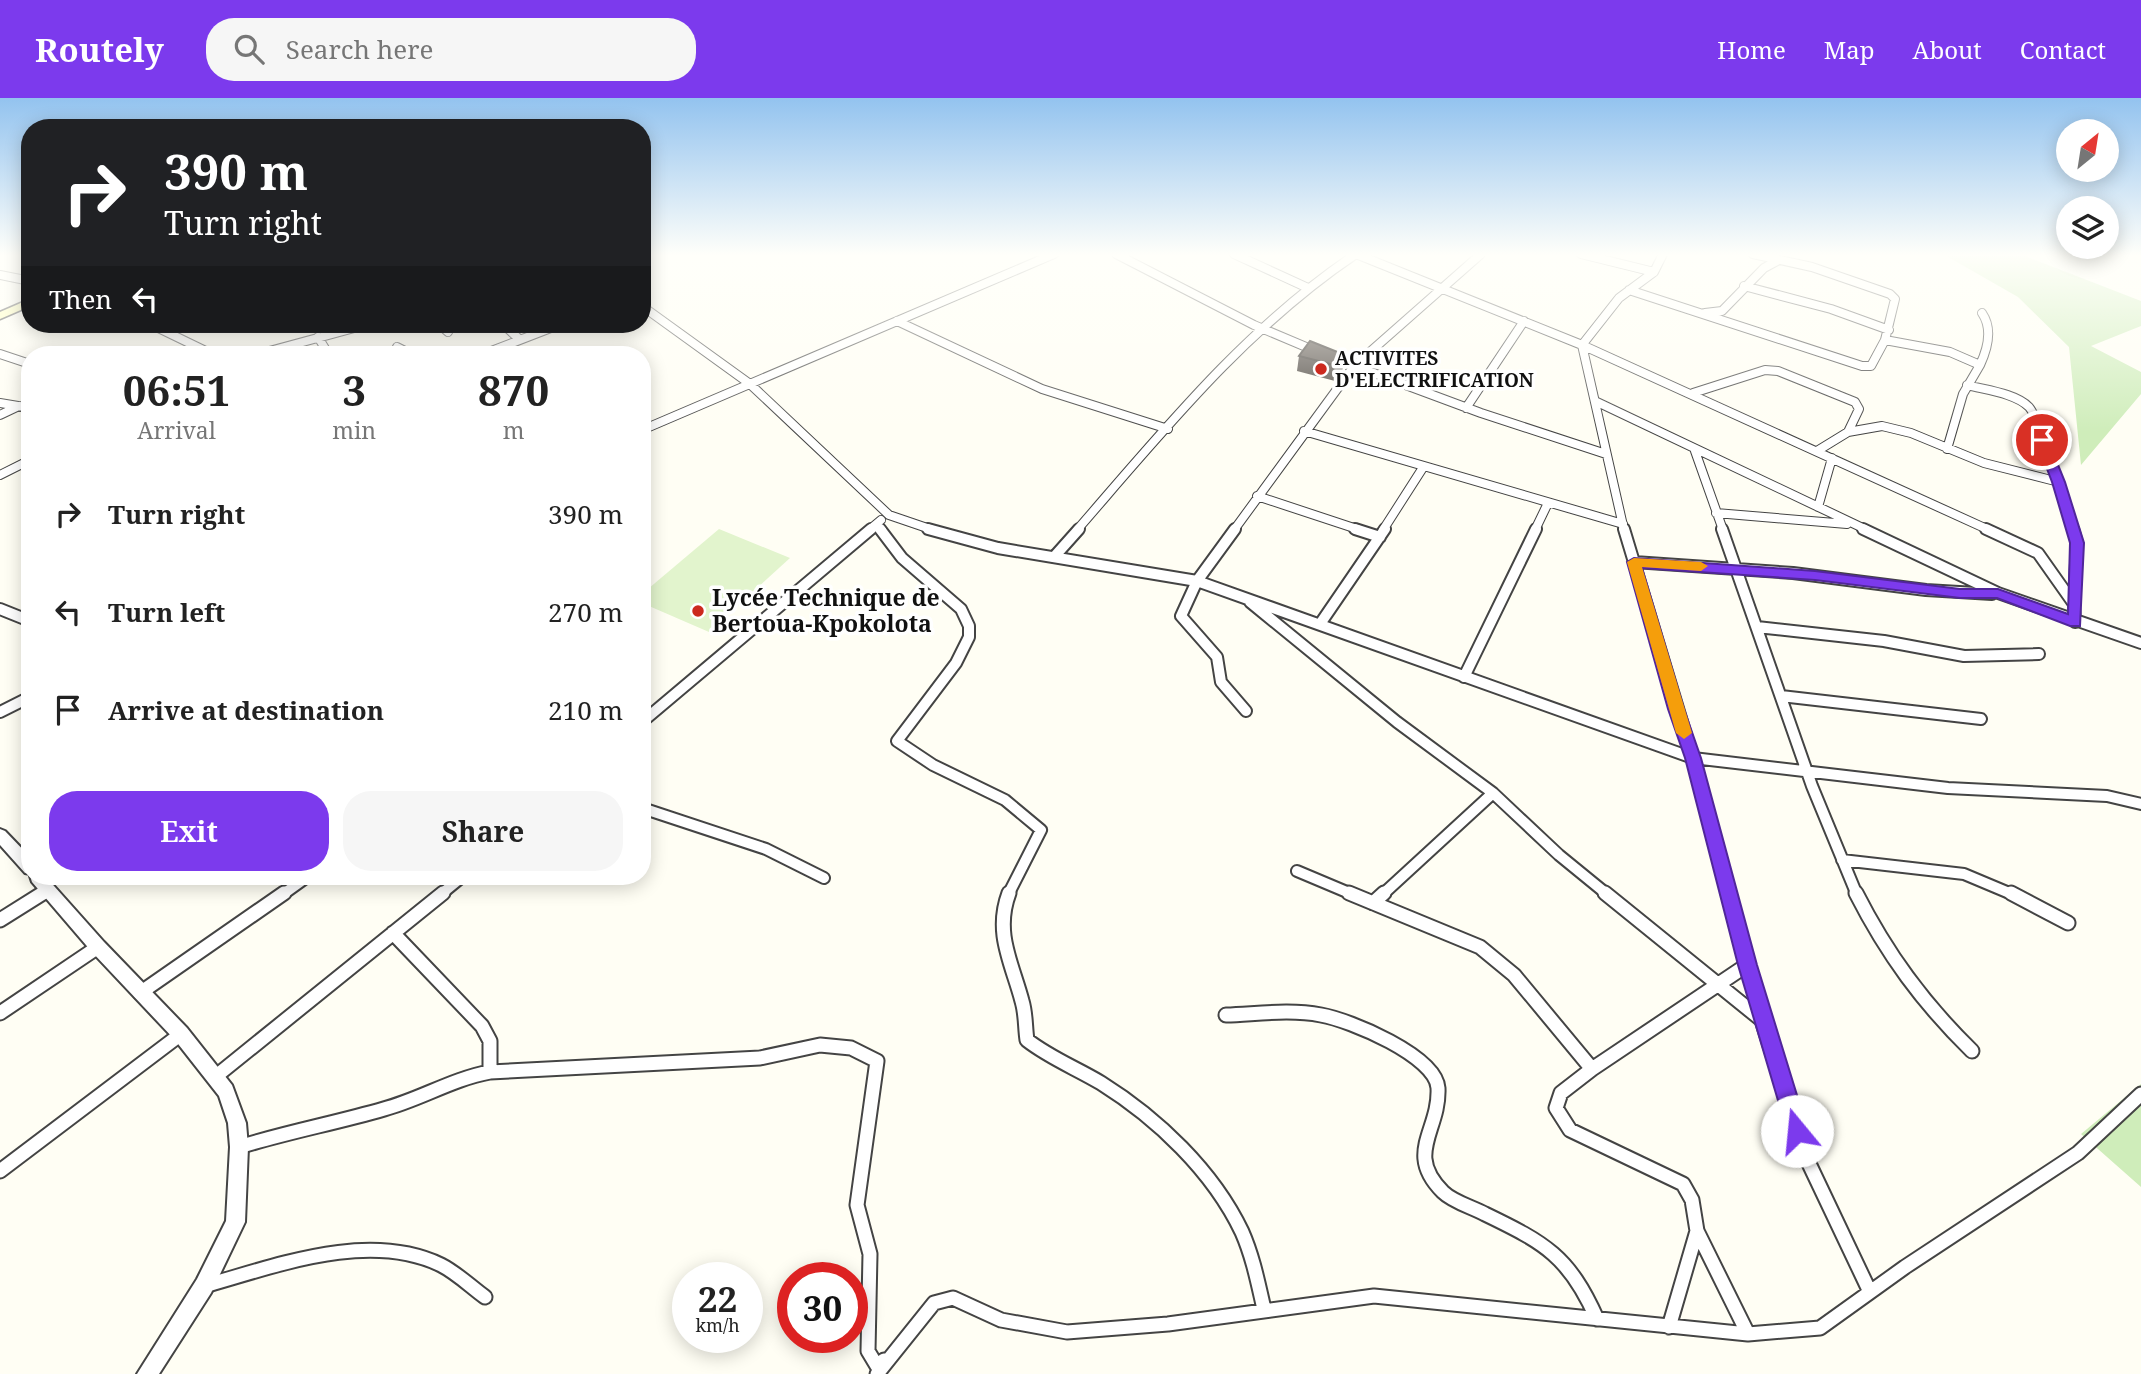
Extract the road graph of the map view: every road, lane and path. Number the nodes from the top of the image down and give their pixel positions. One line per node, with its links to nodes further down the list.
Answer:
1 (1982, 313): 31 (street)
2 (652, 314): 33 (street)
3 (914, 314): 13 (street)
4 (1233, 314): 15 (street)
5 (1278, 314): 15 (street)
6 (1412, 314): 32 (street)
7 (1506, 314): 14 (street)
8 (1609, 314): 24 (street)
9 (1700, 314): 10 (street); 23 (street)
10 (1703, 314)
11 (1844, 314): 16 (street)
12 (1892, 314): 16 (street)
13 (897, 321): 33 (street); 42 (street)
14 (1524, 321): 24 (street); 39 (street)
15 (1261, 328): 32 (street); 42 (street)
16 (1889, 330): 23 (street)
17 (169, 333): 25 (street)
18 (334, 333): 21 (street)
19 (513, 333): 22 (street)
20 (536, 333): 22 (street)
21 (318, 337): 26 (street); 27 (street)
22 (519, 339): 28 (street)
23 (1885, 341): 31 (street)
24 (1582, 345): 35 (street); 36 (street)
25 (195, 346)
26 (286, 346)
27 (324, 346)
28 (502, 346)
29 (0, 354): 30 (street)
30 (21, 361)
31 (1980, 365): 34 (street)
32 (1354, 366): 39 (street); 43 (street)
33 (750, 384): 41 (street); 58 (street)
34 (1967, 385): 45 (street); 53 (street)
35 (1693, 393): 44 (street); 47 (street)
36 (1595, 401): 46 (street); 48 (street)
37 (0, 403): 38 (street)
38 (19, 406): 40 (street)
39 (1466, 408): 48 (street)
40 (0, 415)
41 (651, 426)
42 (1168, 429): 63 (street)
43 (1304, 431): 51 (street); 54 (street)
44 (1848, 432): 45 (street); 47 (street)
45 (1947, 449): 53 (street)
46 (1695, 451): 56 (street); 57 (street)
47 (1816, 451): 49 (street)
48 (1606, 454): 60 (street)
49 (1832, 458): 56 (street); 69 (street)
50 (21, 464): 52 (street)
51 (1423, 466): 55 (street); 62 (street)
52 (0, 475)
53 (2059, 482): 69 (street)
54 (1257, 496): 62 (street); 66 (street)
55 (1548, 503): 60 (street); 77 (street)
56 (1818, 507): 61 (street)
57 (1716, 513): 61 (street); 65 (street)
58 (889, 514): 59 (street); 63 (street)
59 (877, 524): 82 (street); 121 (street)
60 (1623, 524): 64 (street)
61 (1857, 525): 67 (street)
62 (1380, 537): 73 (street)
63 (1054, 557): 66 (street)
64 (1634, 562): 65 (street); 84 (street)
65 (1737, 568): 67 (street); 74 (street)
66 (1197, 581): 68 (street); 80 (street)
67 (1998, 593): 72 (street)
68 (1245, 598): 73 (street); 86 (street)
69 (2074, 604): 72 (street)
70 (0, 609): 71 (street)
71 (21, 616)
72 (2075, 622): 75 (street)
73 (1320, 624): 77 (street)
74 (1757, 626): 76 (street); 78 (street)
75 (2141, 643)
76 (2039, 654)
77 (1464, 677): 84 (street)
78 (1781, 696): 83 (street); 85 (street)
79 (21, 702): 81 (street)
80 (1246, 711)
81 (0, 712)
82 (651, 714)
83 (1982, 719)
84 (1693, 758): 85 (street); 103 (street)
85 (1807, 771): 87 (street); 91 (street)
86 (1493, 793): 98 (street); 104 (street)
87 (2141, 804)
88 (651, 811): 93 (street)
89 (0, 835): 90 (street)
90 (21, 858)
91 (1842, 860): 100 (street); 110 (street)
92 (1297, 871): 98 (street)
93 (824, 878)
94 (41, 885): 99 (street)
95 (45, 885): 102 (street)
96 (295, 885): 105 (street)
97 (452, 885): 101 (street)
98 (1373, 903): 112 (street)
99 (0, 920)
100 (2068, 923)
101 (393, 933): 111 (street); 113 (street)
102 (98, 947): 105 (street); 106 (street)
103 (1747, 965): 104 (street); 108 (street)
104 (1716, 985): 108 (street); 112 (street)
105 (140, 993): 109 (street)
106 (0, 1013)
107 (1226, 1015): 122 (street)
108 (1762, 1020): 119 (street)
109 (181, 1034): 113 (street); 116 (street)
110 (1972, 1051)
111 (489, 1066): 115 (street); 125 (street)
112 (1592, 1069): 117 (street)
113 (215, 1077): 115 (street)
114 (2141, 1094): 119 (street)
115 (239, 1147): 118 (street)
116 (0, 1171)
117 (1698, 1231): 123 (street); 124 (street)
118 (204, 1286): 120 (street); 126 (street)
119 (1870, 1292): 124 (street)
120 (485, 1297)
121 (1264, 1309): 122 (street); 125 (street)
122 (1597, 1319): 123 (street)
123 (1669, 1327): 124 (street)
124 (1748, 1334)
125 (892, 1351): 127 (street)
126 (147, 1374)
127 (877, 1374)

